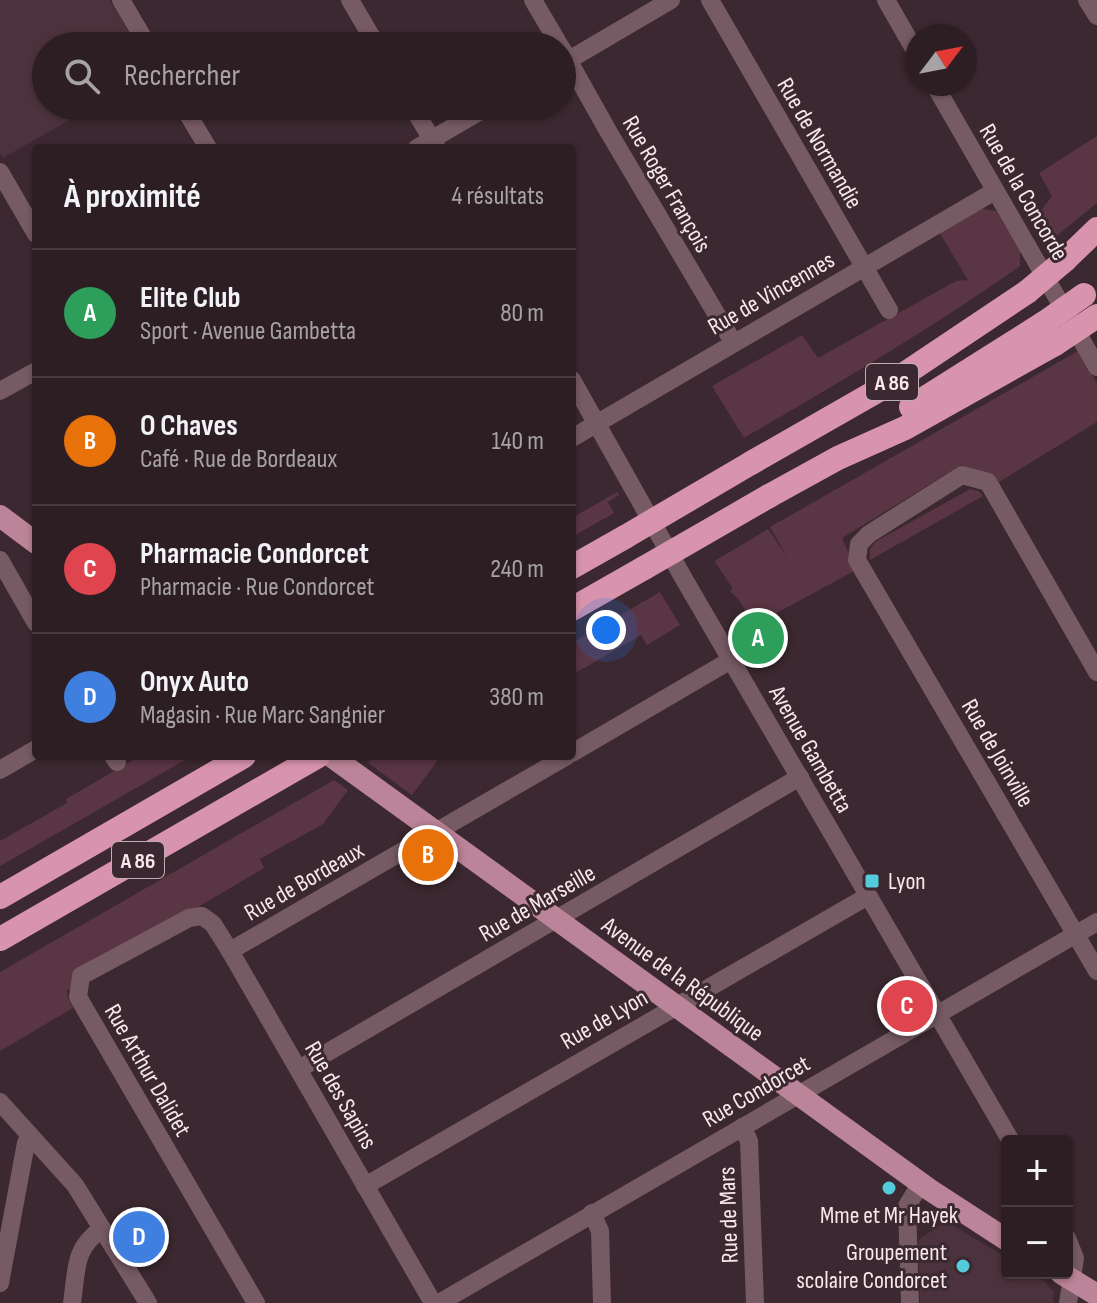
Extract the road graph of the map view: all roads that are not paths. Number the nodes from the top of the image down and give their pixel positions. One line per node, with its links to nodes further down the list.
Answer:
1 (121, 0): 9 (street)
2 (350, 0): 10 (street)
3 (533, 0): 11 (street, Rue Roger François)
4 (671, 0): 13 (street)
5 (710, 0): 28 (street, Rue de Normandie)
6 (886, 0): 12 (street)
7 (1087, 0): 8 (street)
8 (1097, 16)
9 (140, 32)
10 (369, 32)
11 (550, 32)
12 (905, 33)
13 (576, 48)
14 (576, 77): 33 (street, Rue Roger François)
15 (941, 96): 23 (street, Rue de la Concorde)
16 (191, 120): 19 (street)
17 (418, 120): 20 (street)
18 (467, 120): 21 (street)
19 (206, 144)
20 (429, 144)
21 (431, 144)
22 (0, 172): 24 (street)
23 (995, 191): 28 (street, Rue de Vincennes); 34 (street, Rue de la Concorde)
24 (32, 227)
25 (1097, 229): 27 (highway)
26 (1097, 242): 27 (highway, A 86)
27 (1065, 260): 43 (highway, A 86, bridge)
28 (863, 266): 30 (street, Rue de Normandie); 33 (street, Rue de Vincennes)
29 (1097, 285): 32 (highway, bridge)
30 (889, 310)
31 (1097, 316): 32 (highway, bridge)
32 (1050, 333): 45 (highway, bridge)
33 (733, 342): 38 (street, Rue de Vincennes)
34 (1097, 367)
35 (32, 373): 37 (street)
36 (576, 387): 38 (street, Avenue Gambetta)
37 (0, 391)
38 (597, 424): 39 (street, Rue de Vincennes); 47 (street, Avenue Gambetta)
39 (576, 436)
40 (0, 516): 41 (main road)
41 (32, 540)
42 (0, 560): 44 (street)
43 (576, 565)
44 (8, 592): 46 (street)
45 (576, 607)
46 (32, 619)
47 (731, 660): 50 (street, Rue de Bordeaux); 56 (street, Avenue Gambetta)
48 (1097, 672): 63 (street, Rue de Joinville)
49 (32, 751): 55 (street)
50 (576, 751)
51 (237, 760): 59 (highway, A 86)
52 (311, 760): 64 (highway, A 86)
53 (336, 760): 57 (main road, Avenue de la République)
54 (561, 760): 57 (street, Rue de Bordeaux)
55 (0, 770)
56 (800, 777): 58 (street, Avenue Gambetta); 61 (street, Rue de Marseille)
57 (436, 833): 61 (main road, Avenue de la République); 65 (street, Rue de Bordeaux)
58 (868, 896): 67 (street, Rue de Lyon); 68 (street, Avenue Gambetta)
59 (0, 897)
60 (202, 916): 65 (street, Rue des Sapins); 88 (street, Rue Arthur Dalidet)
61 (557, 919): 67 (main road, Avenue de la République); 69 (street, Rue de Marseille)
62 (1097, 922): 63 (street, Rue Condorcet)
63 (1076, 934): 66 (street, Rue de Joinville); 68 (street, Rue Condorcet)
64 (0, 939)
65 (230, 951): 69 (street, Rue des Sapins)
66 (1097, 971)
67 (675, 1006): 70 (main road, Avenue de la République); 76 (street, Rue de Lyon)
68 (936, 1013): 70 (street, Rue Condorcet); 74 (street, Avenue Gambetta)
69 (299, 1069): 76 (street, Rue des Sapins)
70 (799, 1094): 72 (street, Rue Condorcet); 75 (main road, Avenue de la République)
71 (0, 1102): 73 (street)
72 (742, 1127): 77 (street, Rue Condorcet); 91 (street, Rue de Mars)
73 (30, 1135): 78 (street); 83 (street)
74 (1007, 1135)
75 (921, 1183): 79 (main road, Avenue de la République); 92 (street)
76 (365, 1186): 89 (street, Rue des Sapins)
77 (592, 1213): 89 (street, Rue Condorcet); 90 (street)
78 (102, 1229): 86 (street); 87 (street)
79 (1001, 1236)
80 (1073, 1278): 84 (main road)
81 (1066, 1279): 93 (street)
82 (1071, 1279): 85 (main road)
83 (0, 1283)
84 (1097, 1287)
85 (1097, 1295)
86 (72, 1303)
87 (148, 1303)
88 (256, 1303)
89 (439, 1303)
90 (602, 1303)
91 (755, 1303)
92 (910, 1303)
93 (1068, 1303)

